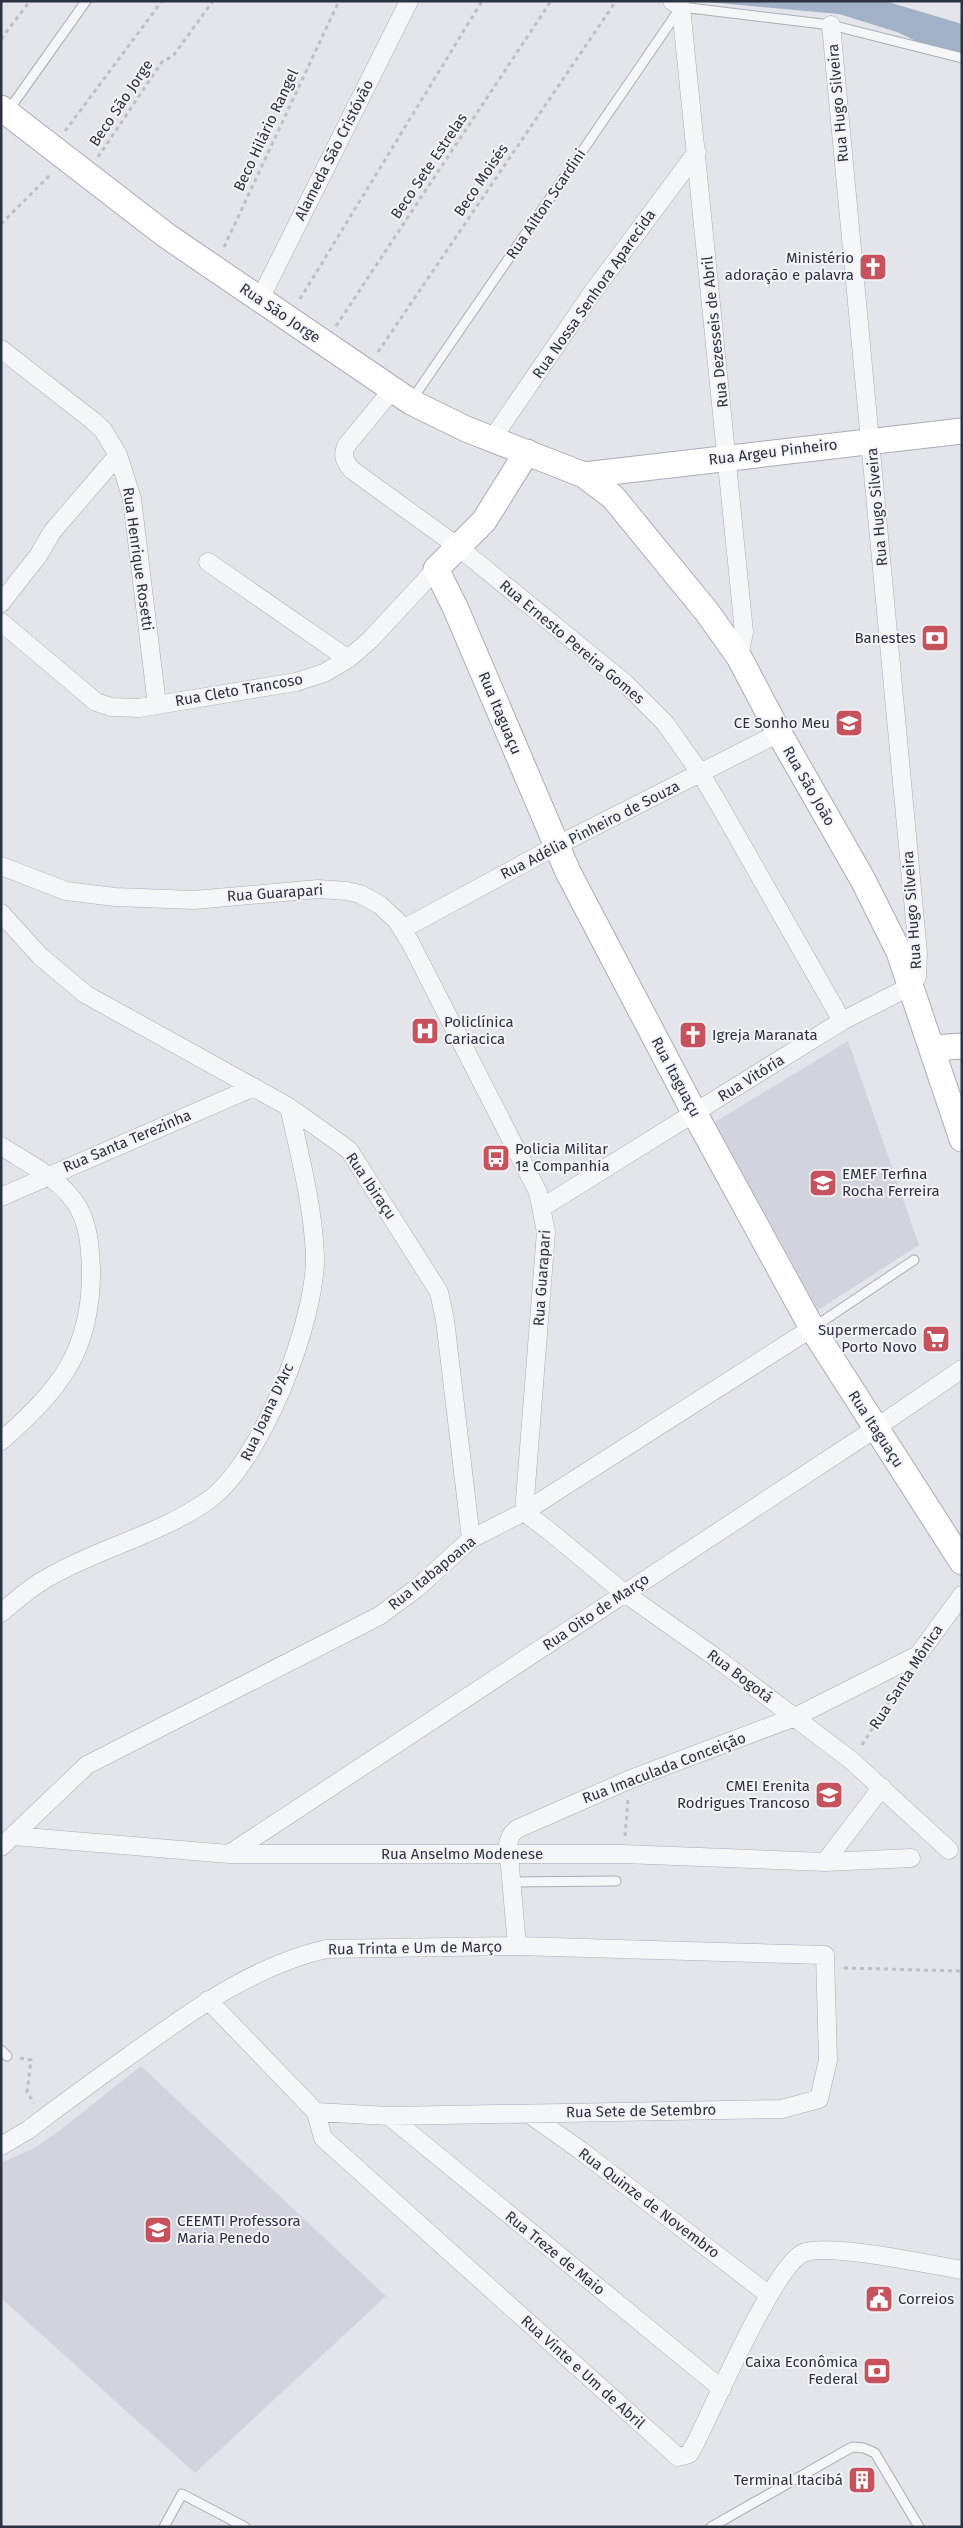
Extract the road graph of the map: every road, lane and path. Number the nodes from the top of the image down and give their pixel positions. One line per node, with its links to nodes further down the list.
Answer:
1 (30, 1): 12 (path)
2 (86, 1): 14 (lane)
3 (162, 1): 16 (path)
4 (213, 1): 17 (path, Beco São Jorge)
5 (339, 1): 19 (path, Beco Hilário Rangel)
6 (409, 1): 20 (street, Alameda São Cristóvão)
7 (482, 1): 21 (path)
8 (551, 1): 22 (path, Beco Sete Estrelas)
9 (616, 1): 24 (path, Beco Moisés)
10 (677, 4): 11 (lane); 15 (street, Rua Dezesseis de Abril); 25 (lane, Rua Aílton Scardini)
11 (831, 25): 13 (lane); 28 (street, Rua Hugo Silveira)
12 (1, 39)
13 (962, 58)
14 (4, 110): 16 (street, Rua São Jorge)
15 (697, 152): 27 (street, Rua Nossa Senhora Aparecida); 31 (street, Rua Dezesseis de Abril)
16 (59, 153): 17 (street, Rua São Jorge); 18 (path)
17 (86, 173): 19 (street, Rua São Jorge)
18 (1, 224)
19 (214, 268): 20 (street, Rua São Jorge)
20 (260, 299): 21 (street, Rua São Jorge)
21 (288, 318): 22 (street, Rua São Jorge)
22 (325, 343): 24 (street, Rua São Jorge)
23 (1, 349): 30 (street, Rua Henrique Rosetti)
24 (365, 372): 25 (street, Rua São Jorge)
25 (402, 395): 27 (street, Rua São Jorge); 33 (street, Rua Ernesto Pereira Gomes)
26 (962, 431): 28 (street, Rua Argeu Pinheiro)
27 (492, 439): 29 (street, Rua São Jorge)
28 (871, 441): 31 (street, Rua Argeu Pinheiro); 47 (street, Rua Hugo Silveira)
29 (527, 452): 32 (street, Rua São Jorge); 33 (street, Rua Cleto Trancoso)
30 (118, 455): 36 (street); 40 (street, Rua Henrique Rosetti)
31 (728, 457): 32 (street, Rua Argeu Pinheiro); 38 (street, Rua Dezesseis de Abril)
32 (584, 475): 38 (street, Rua São João)
33 (457, 546): 35 (street, Rua Cleto Trancoso); 42 (street, Rua Ernesto Pereira Gomes)
34 (208, 562): 39 (street)
35 (436, 569): 39 (street, Rua Cleto Trancoso); 43 (street, Rua Itaguaçu)
36 (1, 603)
37 (1, 622): 40 (street, Rua Cleto Trancoso)
38 (739, 657): 41 (street, Rua São João)
39 (348, 659): 40 (street, Rua Cleto Trancoso)
40 (157, 704)
41 (779, 733): 42 (street, Rua Adélia Pinheiro de Souza); 47 (street, Rua São João)
42 (701, 774): 43 (street, Rua Adélia Pinheiro de Souza); 48 (street, Rua Ernesto Pereira Gomes)
43 (556, 846): 46 (street, Rua Adélia Pinheiro de Souza); 53 (street, Rua Itaguaçu)
44 (1, 866): 46 (street, Rua Guarapari)
45 (1, 913): 51 (street, Rua Ibiraçu)
46 (403, 929): 58 (street, Rua Guarapari)
47 (911, 986): 48 (street, Rua Vitória); 50 (street, Rua São João)
48 (842, 1021): 53 (street, Rua Vitória)
49 (962, 1046): 50 (street)
50 (933, 1048): 54 (street, Rua São João)
51 (254, 1087): 52 (street, Rua Ibiraçu); 56 (street, Rua Santa Terezinha)
52 (289, 1107): 65 (street, Rua Ibiraçu); 69 (street, Rua Joana D'Arc)
53 (695, 1114): 58 (street, Rua Vitória); 60 (street, Rua Itaguaçu)
54 (962, 1139)
55 (1, 1146): 56 (street)
56 (48, 1176): 57 (street, Rua Santa Terezinha); 63 (street)
57 (1, 1198)
58 (543, 1207): 64 (street, Rua Guarapari)
59 (914, 1260): 60 (lane, Rua Itabapoana)
60 (812, 1328): 62 (street, Rua Itaguaçu); 64 (street, Rua Itabapoana)
61 (962, 1369): 62 (street, Rua Oito de Março)
62 (875, 1428): 66 (street, Rua Itaguaçu); 67 (street, Rua Oito de Março)
63 (1, 1441)
64 (524, 1512): 65 (street, Rua Itabapoana); 67 (street, Rua Bogotá)
65 (471, 1539): 75 (street, Rua Itabapoana)
66 (962, 1562)
67 (623, 1592): 71 (street, Rua Bogotá); 78 (street, Rua Oito de Março)
68 (962, 1595): 70 (street, Rua Santa Mônica)
69 (1, 1613)
70 (918, 1655): 71 (street, Rua Imaculada Conceição); 72 (path, Rua Santa Mônica)
71 (795, 1718): 72 (street, Rua Bogotá); 79 (street, Rua Imaculada Conceição)
72 (852, 1761): 73 (street, Rua Bogotá)
73 (882, 1787): 77 (street, Rua Bogotá); 81 (street)
74 (629, 1792): 76 (path)
75 (8, 1841): 78 (street, Rua Anselmo Modenese)
76 (624, 1843)
77 (949, 1850)
78 (228, 1854): 79 (street, Rua Anselmo Modenese)
79 (508, 1854): 81 (street, Rua Anselmo Modenese); 83 (street, Rua Imaculada Conceição)
80 (911, 1858): 81 (street, Rua Anselmo Modenese)
81 (825, 1862)
82 (616, 1881): 83 (lane)
83 (511, 1882): 84 (street, Rua Imaculada Conceição)
84 (517, 1946): 85 (street, Rua Trinta e Um de Março); 88 (street, Rua Trinta e Um de Março)
85 (825, 1955): 91 (street, Rua Sete de Setembro)
86 (847, 1969): 87 (path)
87 (962, 1971)
88 (208, 2000): 90 (street, Rua Vinte e Um de Abril); 93 (street, Rua Trinta e Um de Março)
89 (4, 2053): 93 (path)
90 (316, 2112): 92 (street, Rua Sete de Setembro); 97 (street, Rua Vinte e Um de Abril)
91 (529, 2114): 92 (street, Rua Sete de Setembro); 96 (street, Rua Quinze de Novembro)
92 (389, 2116): 97 (street, Rua Treze de Maio)
93 (43, 2119): 94 (street, Rua Trinta e Um de Março)
94 (1, 2146)
95 (962, 2270): 96 (street, Rua Vinte e Um de Abril)
96 (768, 2295): 97 (street, Rua Vinte e Um de Abril)
97 (722, 2389)
98 (164, 2527): 99 (lane)
99 (245, 2527)
100 (711, 2527): 101 (lane)
101 (919, 2527)

